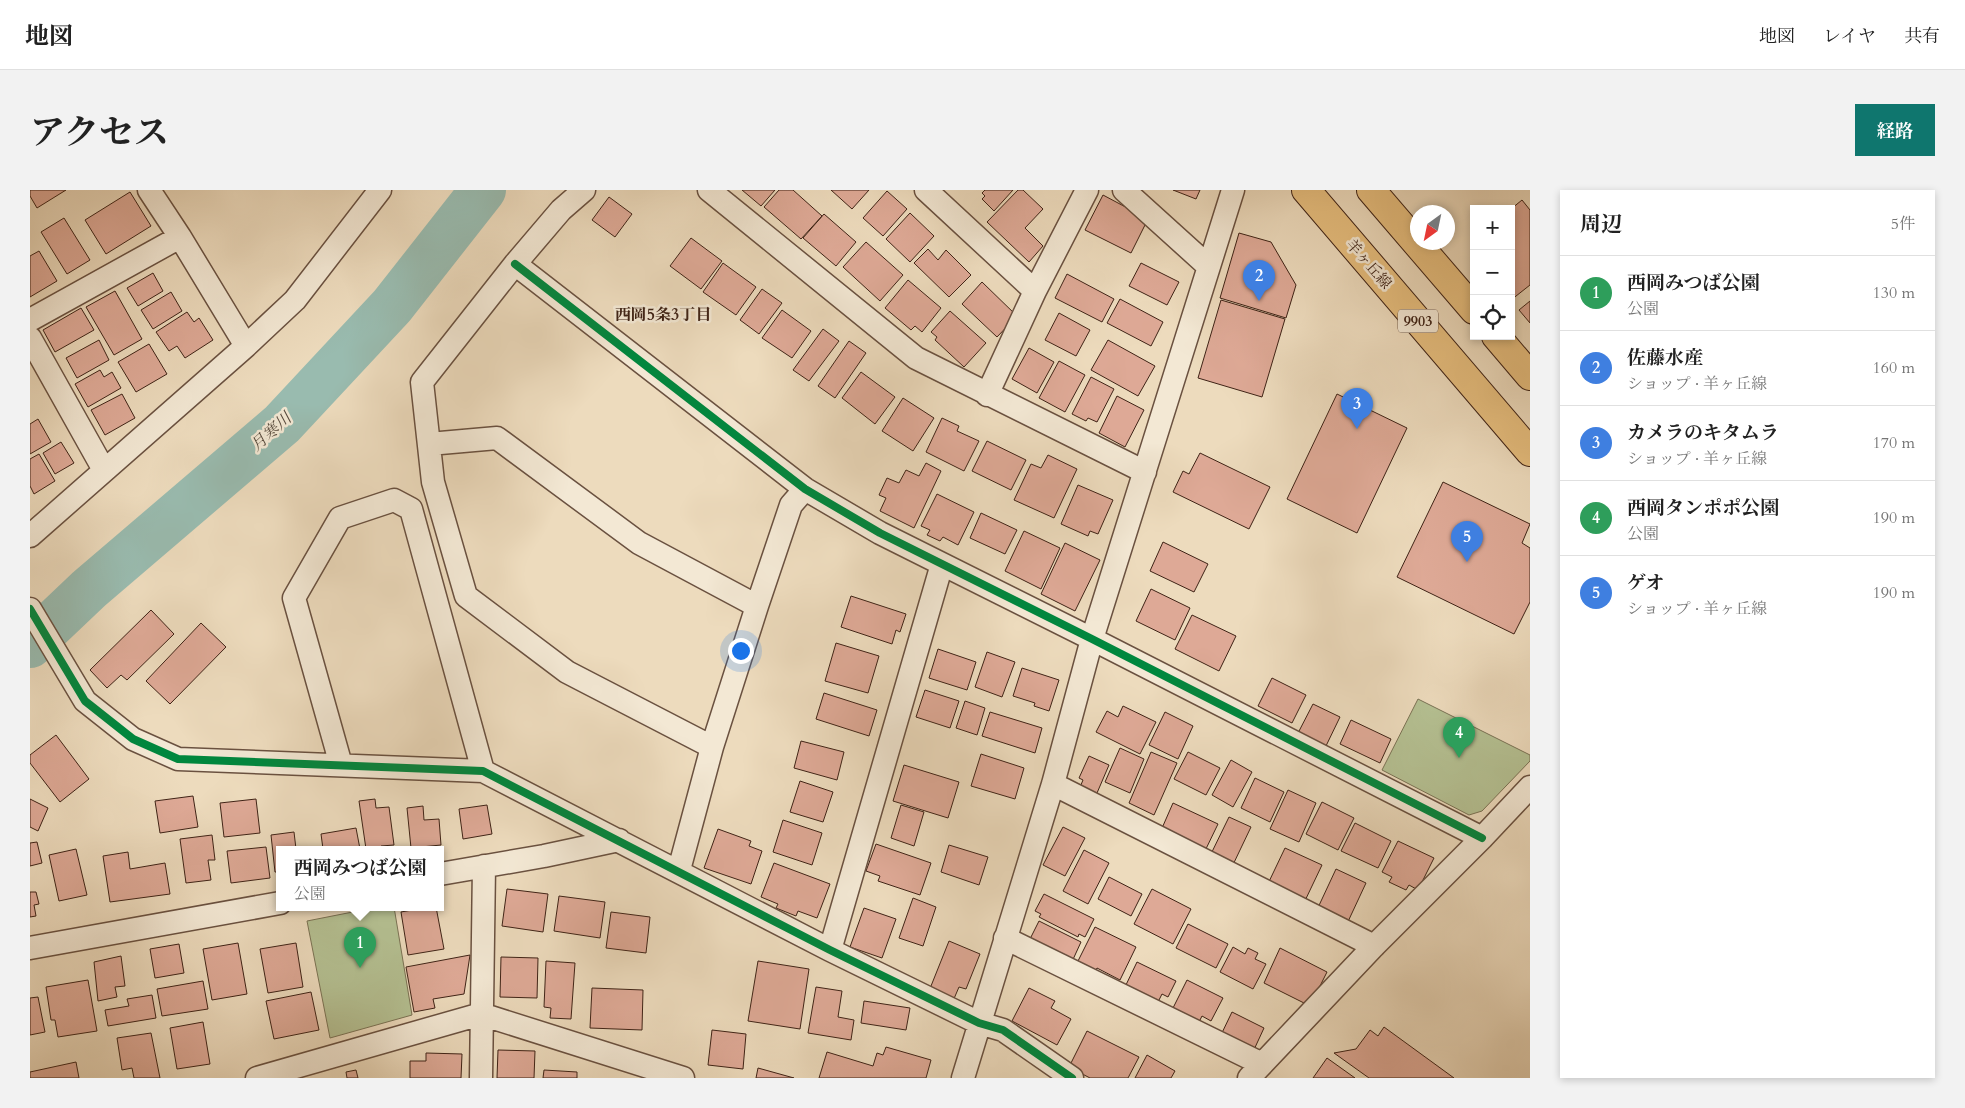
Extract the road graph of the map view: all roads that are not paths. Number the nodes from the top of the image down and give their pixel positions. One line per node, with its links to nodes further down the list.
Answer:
1 (149, 190): 11 (street)
2 (380, 190): 19 (street)
3 (584, 190): 12 (street)
4 (709, 190): 21 (street)
5 (926, 190): 14 (street)
6 (1087, 190): 14 (street)
7 (1124, 190): 13 (street)
8 (1233, 190): 13 (street)
9 (1306, 190): 23 (main road, 羊ヶ丘線 / 9903)
10 (1371, 190): 15 (main road)
11 (180, 237): 16 (street); 19 (street)
12 (515, 264): 22 (street); 26 (street)
13 (1208, 266): 25 (street)
14 (1035, 291): 21 (street)
15 (1470, 305)
16 (30, 320)
17 (30, 338): 24 (street)
18 (1499, 340): 20 (main road)
19 (246, 346): 24 (street)
20 (1530, 376)
21 (987, 395): 25 (street)
22 (429, 444): 29 (street); 32 (street)
23 (1530, 452)
24 (104, 470): 27 (street)
25 (1145, 472): 31 (street)
26 (805, 489): 28 (street); 29 (street)
27 (30, 536)
28 (942, 564): 31 (street); 46 (street)
29 (757, 606): 32 (street)
30 (30, 609): 33 (street)
31 (1092, 638): 35 (street); 37 (street)
32 (712, 747): 40 (street)
33 (341, 765): 34 (street); 34 (street)
34 (483, 771): 38 (street)
35 (1053, 784): 43 (street); 44 (street)
36 (1530, 787): 37 (street)
37 (1482, 838): 44 (street)
38 (619, 840): 39 (street); 40 (street)
39 (484, 866): 41 (street); 47 (street)
40 (679, 870): 46 (street)
41 (444, 873)
42 (276, 904): 45 (street)
43 (1005, 938): 48 (street); 50 (street)
44 (1374, 946): 50 (street)
45 (30, 948)
46 (830, 950): 48 (street)
47 (481, 1014): 49 (street); 51 (street); 52 (street)
48 (978, 1022): 54 (street); 55 (street)
49 (641, 1071): 53 (street)
50 (1255, 1071)
51 (257, 1078)
52 (481, 1078)
53 (683, 1078)
54 (963, 1078)
55 (1072, 1078)

